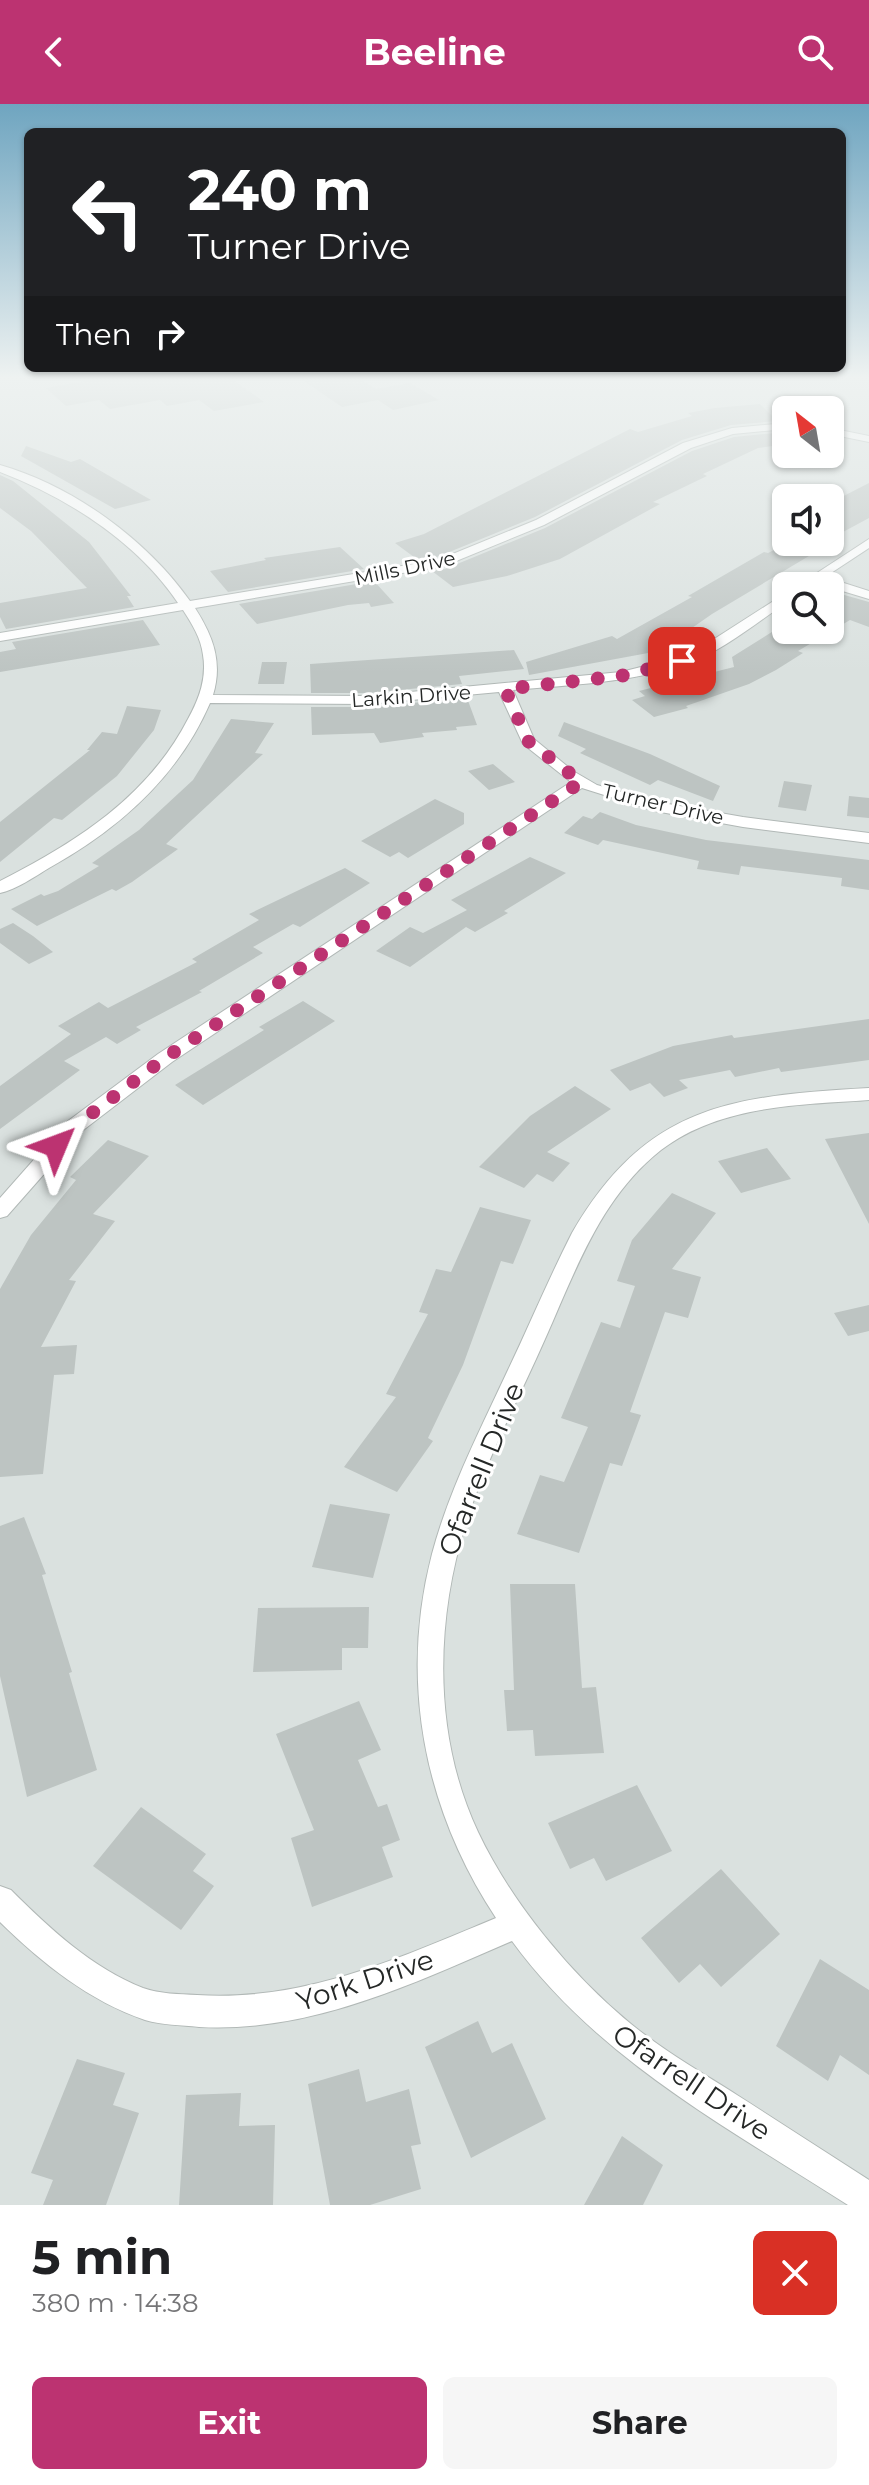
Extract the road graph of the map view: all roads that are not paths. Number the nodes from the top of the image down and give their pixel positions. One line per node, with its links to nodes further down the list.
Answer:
1 (22, 477): 7 (street)
2 (624, 477): 7 (street, Mills Drive)
3 (869, 543): 4 (street)
4 (824, 572)
5 (844, 590): 6 (street)
6 (869, 595)
7 (186, 606): 9 (street, Mills Drive); 11 (street)
8 (772, 606): 10 (street, Larkin Drive)
9 (0, 637)
10 (505, 689): 11 (street, Larkin Drive); 12 (street, Turner Drive)
11 (207, 699): 14 (street)
12 (581, 782): 13 (street, Turner Drive); 16 (street)
13 (869, 838)
14 (0, 888)
15 (869, 1094): 18 (street, Ofarrell Drive)
16 (0, 1211)
17 (0, 1901): 18 (street, York Drive)
18 (519, 1923): 19 (street, Ofarrell Drive)
19 (869, 2199)

